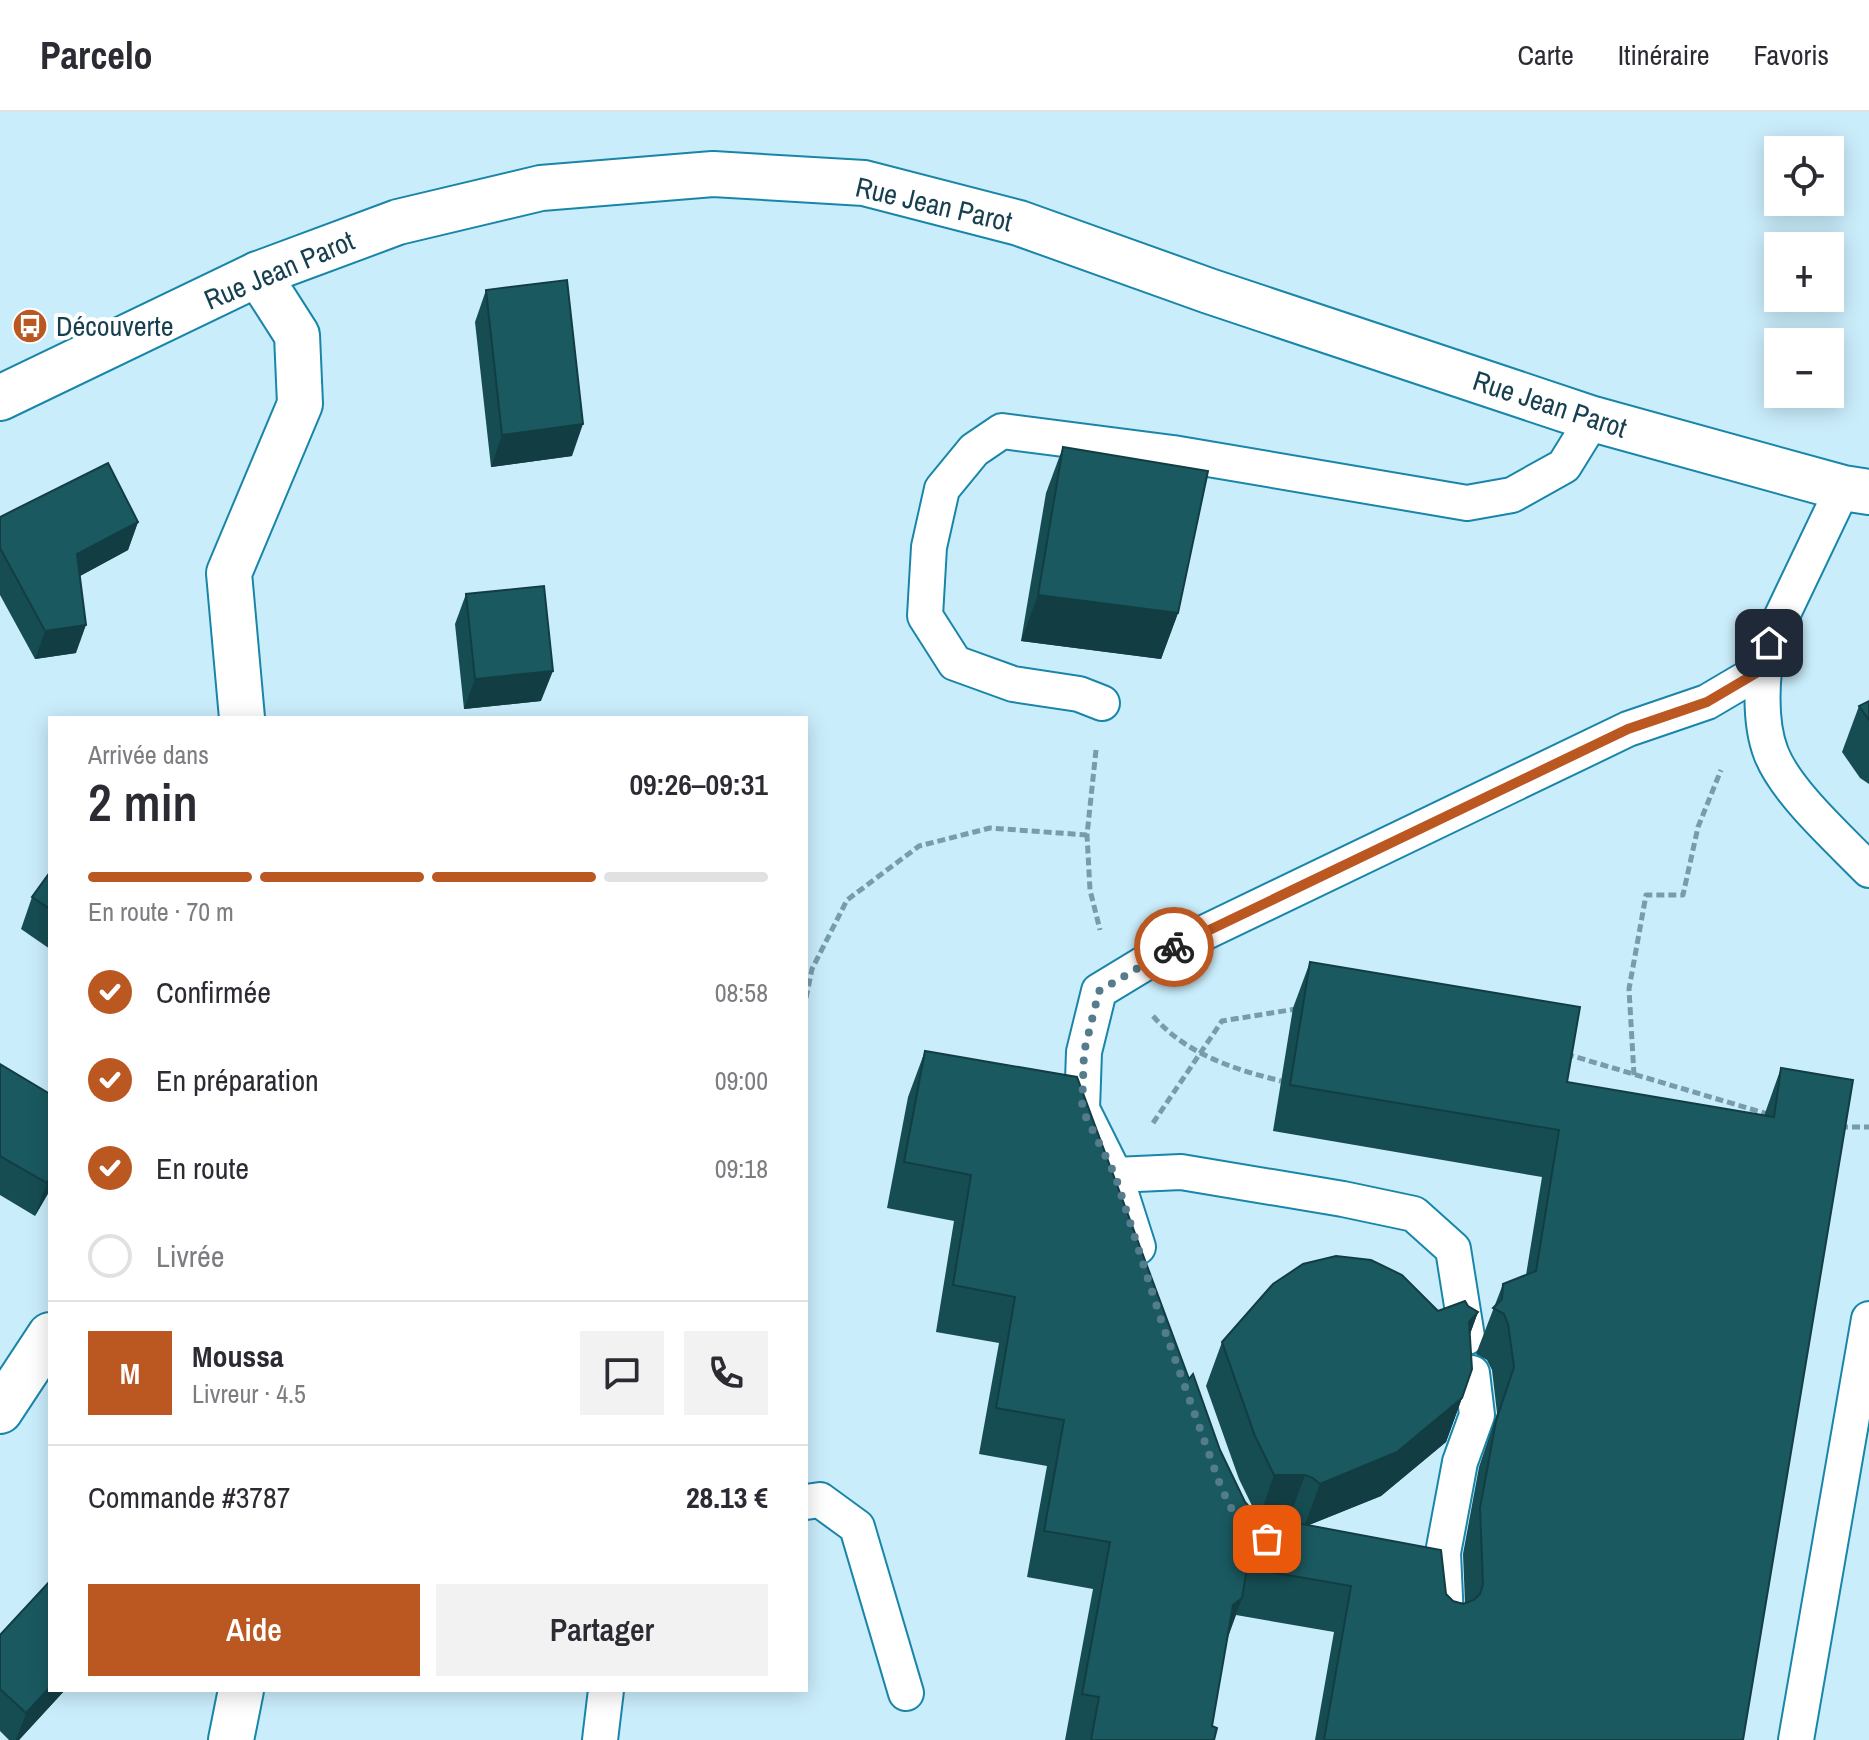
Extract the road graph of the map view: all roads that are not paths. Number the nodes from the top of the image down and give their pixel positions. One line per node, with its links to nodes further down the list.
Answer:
1 (258, 274): 2 (street, Rue Jean Parot); 3 (street, Rue Jean Parot); 7 (street)
2 (0, 398)
3 (1593, 419): 4 (street, Rue Jean Parot); 6 (lane)
4 (1856, 490): 5 (lane)
5 (1763, 669): 8 (lane); 9 (lane)
6 (1102, 703)
7 (242, 716)
8 (1869, 870)
9 (1115, 1175): 10 (lane); 12 (lane)
10 (1148, 1278)
11 (1869, 1319): 23 (lane)
12 (1467, 1337)
13 (48, 1338): 15 (street)
14 (1472, 1373): 17 (lane)
15 (0, 1411)
16 (808, 1502): 20 (lane)
17 (1446, 1630)
18 (241, 1692): 21 (street)
19 (606, 1692): 22 (lane)
20 (906, 1693)
21 (231, 1740)
22 (600, 1740)
23 (1796, 1740)

